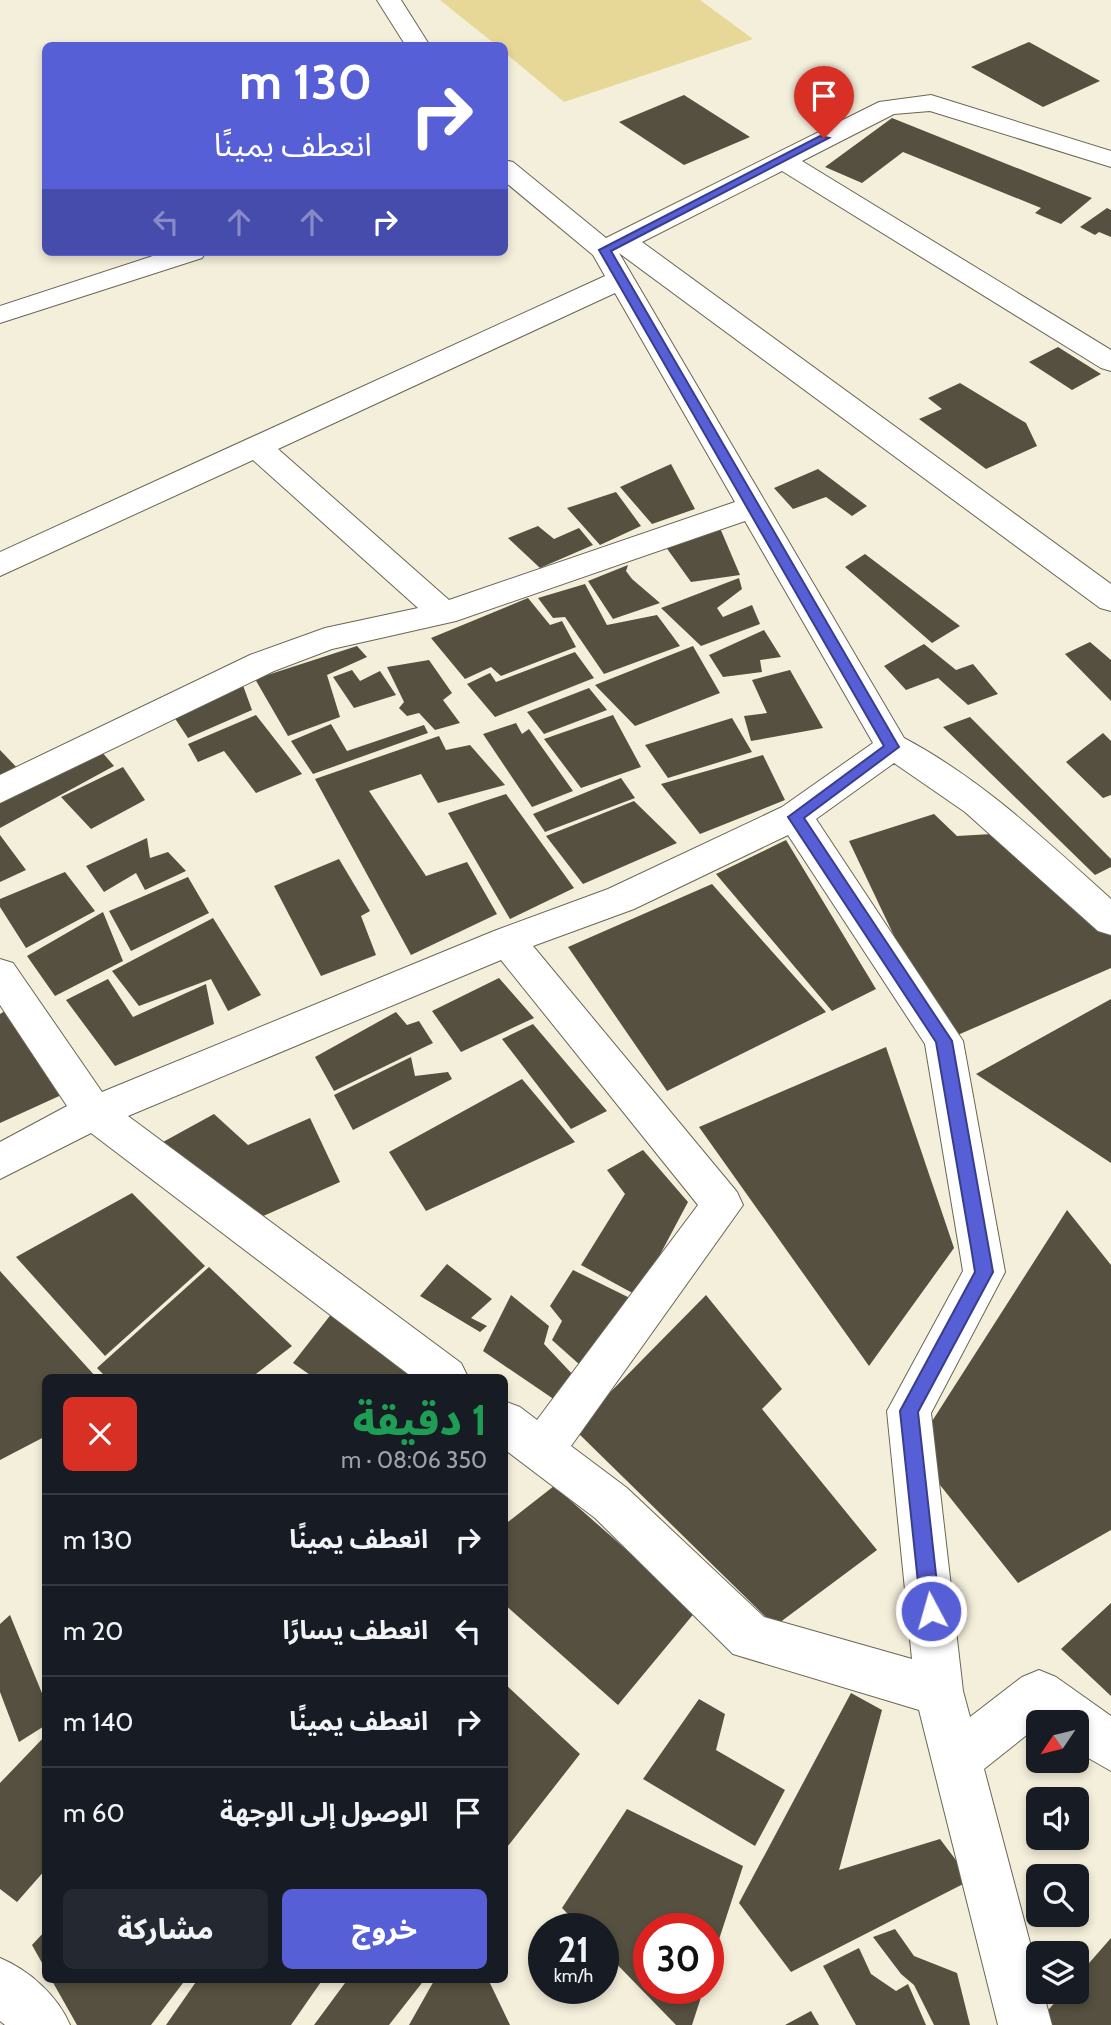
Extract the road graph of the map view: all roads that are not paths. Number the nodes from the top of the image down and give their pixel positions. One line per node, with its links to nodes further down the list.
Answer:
1 (389, 0): 2 (street)
2 (415, 42)
3 (781, 159): 4 (street); 6 (street); 10 (street)
4 (1111, 159)
5 (508, 171): 6 (street)
6 (613, 245): 8 (street); 14 (street)
7 (180, 256): 9 (street)
8 (622, 279): 11 (street); 12 (street)
9 (0, 315)
10 (1111, 362)
11 (258, 448): 13 (street); 15 (street)
12 (753, 508): 15 (street); 16 (street)
13 (0, 565)
14 (1111, 600)
15 (444, 612): 17 (street)
16 (892, 747): 18 (street); 19 (street)
17 (0, 790)
18 (795, 817): 20 (street); 27 (street)
19 (1111, 920)
20 (507, 941): 22 (street); 26 (street)
21 (0, 974): 22 (street)
22 (93, 1112): 23 (street); 24 (street)
23 (0, 1162)
24 (442, 1374)
25 (508, 1425): 26 (street)
26 (541, 1450): 27 (street)
27 (939, 1691): 29 (street)
28 (1111, 1746): 29 (street)
29 (957, 1759): 32 (street)
30 (0, 1983): 31 (street)
31 (43, 2025)
32 (1025, 2025)

